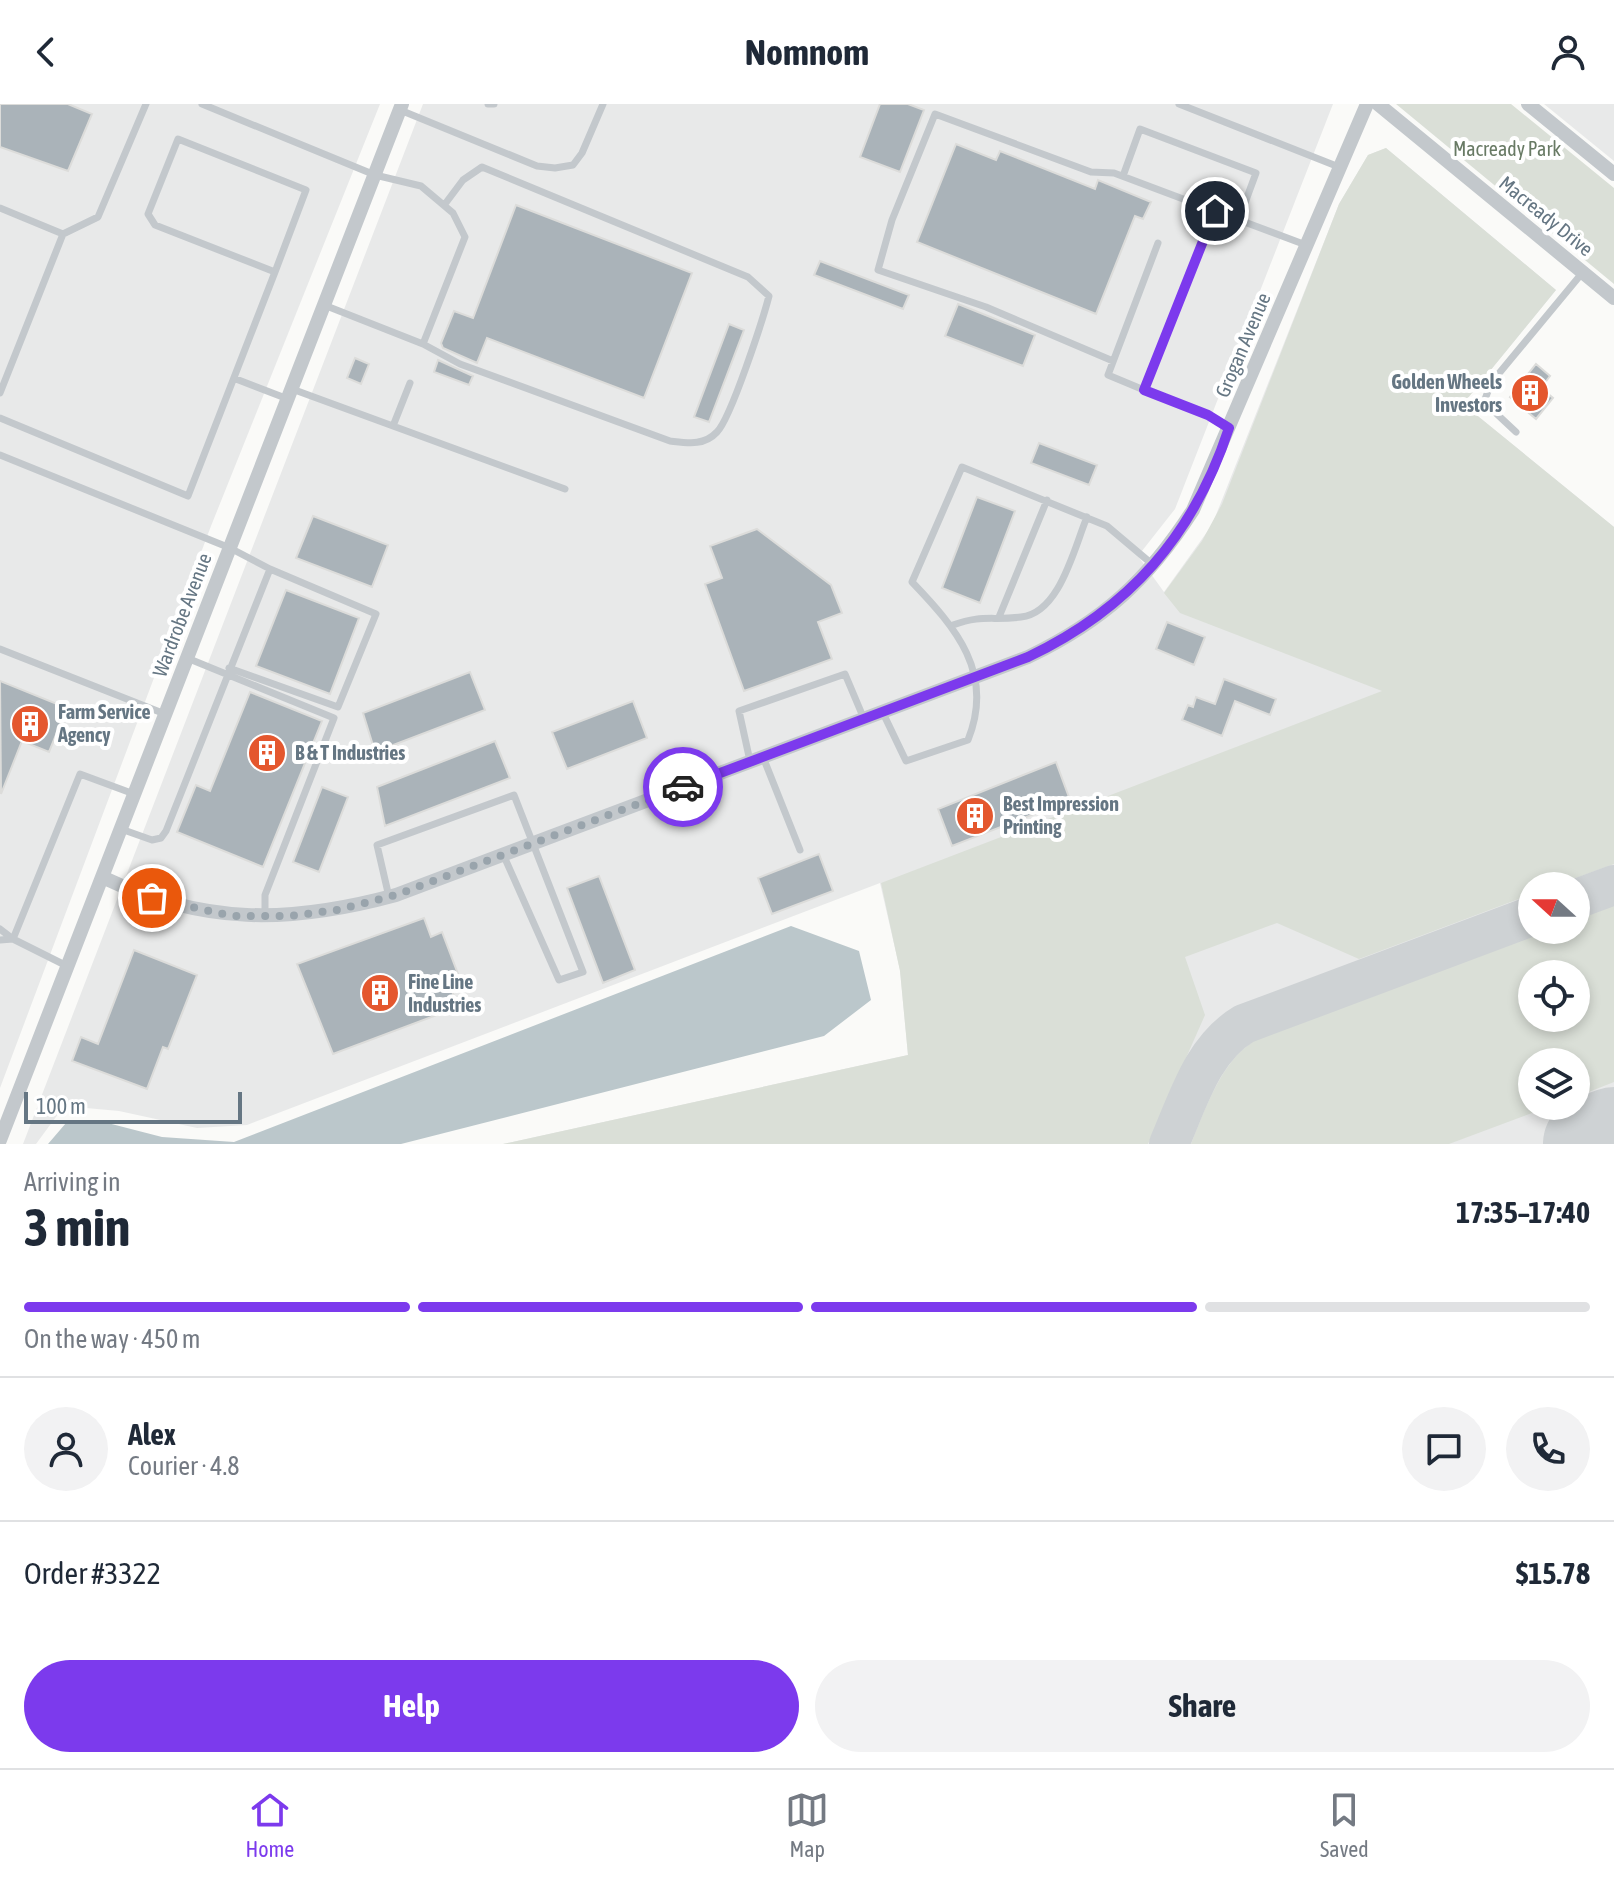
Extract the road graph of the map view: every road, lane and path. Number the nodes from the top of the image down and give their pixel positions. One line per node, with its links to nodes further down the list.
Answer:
1 (146, 104): 19 (lane)
2 (202, 104): 13 (lane)
3 (488, 104): 4 (lane)
4 (494, 104)
5 (603, 104): 10 (lane)
6 (1179, 104): 11 (lane)
7 (1367, 104): 11 (street, Grogan Avenue)
8 (1378, 104): 23 (street, Macready Drive)
9 (1528, 104): 12 (street)
10 (401, 107): 13 (street, Wardrobe Avenue)
11 (1339, 167): 21 (street, Grogan Avenue)
12 (1614, 174)
13 (375, 175): 15 (lane); 25 (street, Wardrobe Avenue)
14 (1123, 176): 17 (lane); 18 (lane); 27 (lane)
15 (445, 204): 26 (lane); 26 (lane)
16 (0, 208): 19 (lane)
17 (1215, 211): 18 (lane); 30 (lane)
18 (1239, 219): 21 (lane)
19 (63, 234): 31 (lane)
20 (1158, 243): 27 (lane)
21 (1306, 245): 35 (street, Grogan Avenue)
22 (275, 272): 22 (lane); 28 (lane)
23 (1583, 272): 24 (street, Macready Drive); 36 (lane)
24 (1614, 298)
25 (324, 305): 26 (lane); 32 (street, Wardrobe Avenue)
26 (423, 344)
27 (1113, 361): 30 (lane)
28 (236, 379): 32 (lane); 33 (lane)
29 (410, 383): 34 (lane)
30 (1144, 390): 35 (lane)
31 (0, 393)
32 (290, 394): 34 (lane); 41 (street, Wardrobe Avenue)
33 (0, 418)
34 (393, 426): 38 (lane)
35 (1229, 428): 42 (street, Grogan Avenue)
36 (1516, 432)
37 (0, 455): 41 (lane)
38 (565, 489)
39 (1047, 500): 40 (lane); 44 (lane); 45 (lane)
40 (1087, 517): 42 (lane); 44 (lane)
41 (230, 548): 43 (lane); 47 (street, Wardrobe Avenue)
42 (1154, 566): 49 (street, Grogan Avenue)
43 (270, 569): 48 (lane); 48 (lane)
44 (999, 617): 45 (lane)
45 (953, 625): 49 (lane)
46 (0, 649): 51 (lane)
47 (187, 658): 48 (lane); 51 (street, Wardrobe Avenue)
48 (227, 671): 55 (lane); 61 (lane)
49 (976, 677): 50 (street, Grogan Avenue); 50 (lane)
50 (883, 712): 52 (street, Grogan Avenue)
51 (165, 714): 54 (street, Wardrobe Avenue)
52 (864, 719): 53 (street, Grogan Avenue); 53 (lane)
53 (757, 759): 56 (street, Grogan Avenue); 57 (lane)
54 (134, 794): 55 (street, Wardrobe Avenue); 63 (lane)
55 (121, 829): 59 (street, Wardrobe Avenue)
56 (535, 842): 58 (street, Grogan Avenue); 58 (lane); 60 (lane)
57 (800, 850)
58 (503, 854): 60 (street, Grogan Avenue)
59 (102, 877): 61 (street, Grogan Avenue); 65 (street, Wardrobe Avenue)
60 (389, 897): 61 (street, Grogan Avenue)
61 (265, 916)
62 (0, 929): 63 (lane)
63 (13, 939): 64 (lane); 65 (lane)
64 (0, 940)
65 (67, 966): 66 (street, Wardrobe Avenue)
66 (0, 1140)

